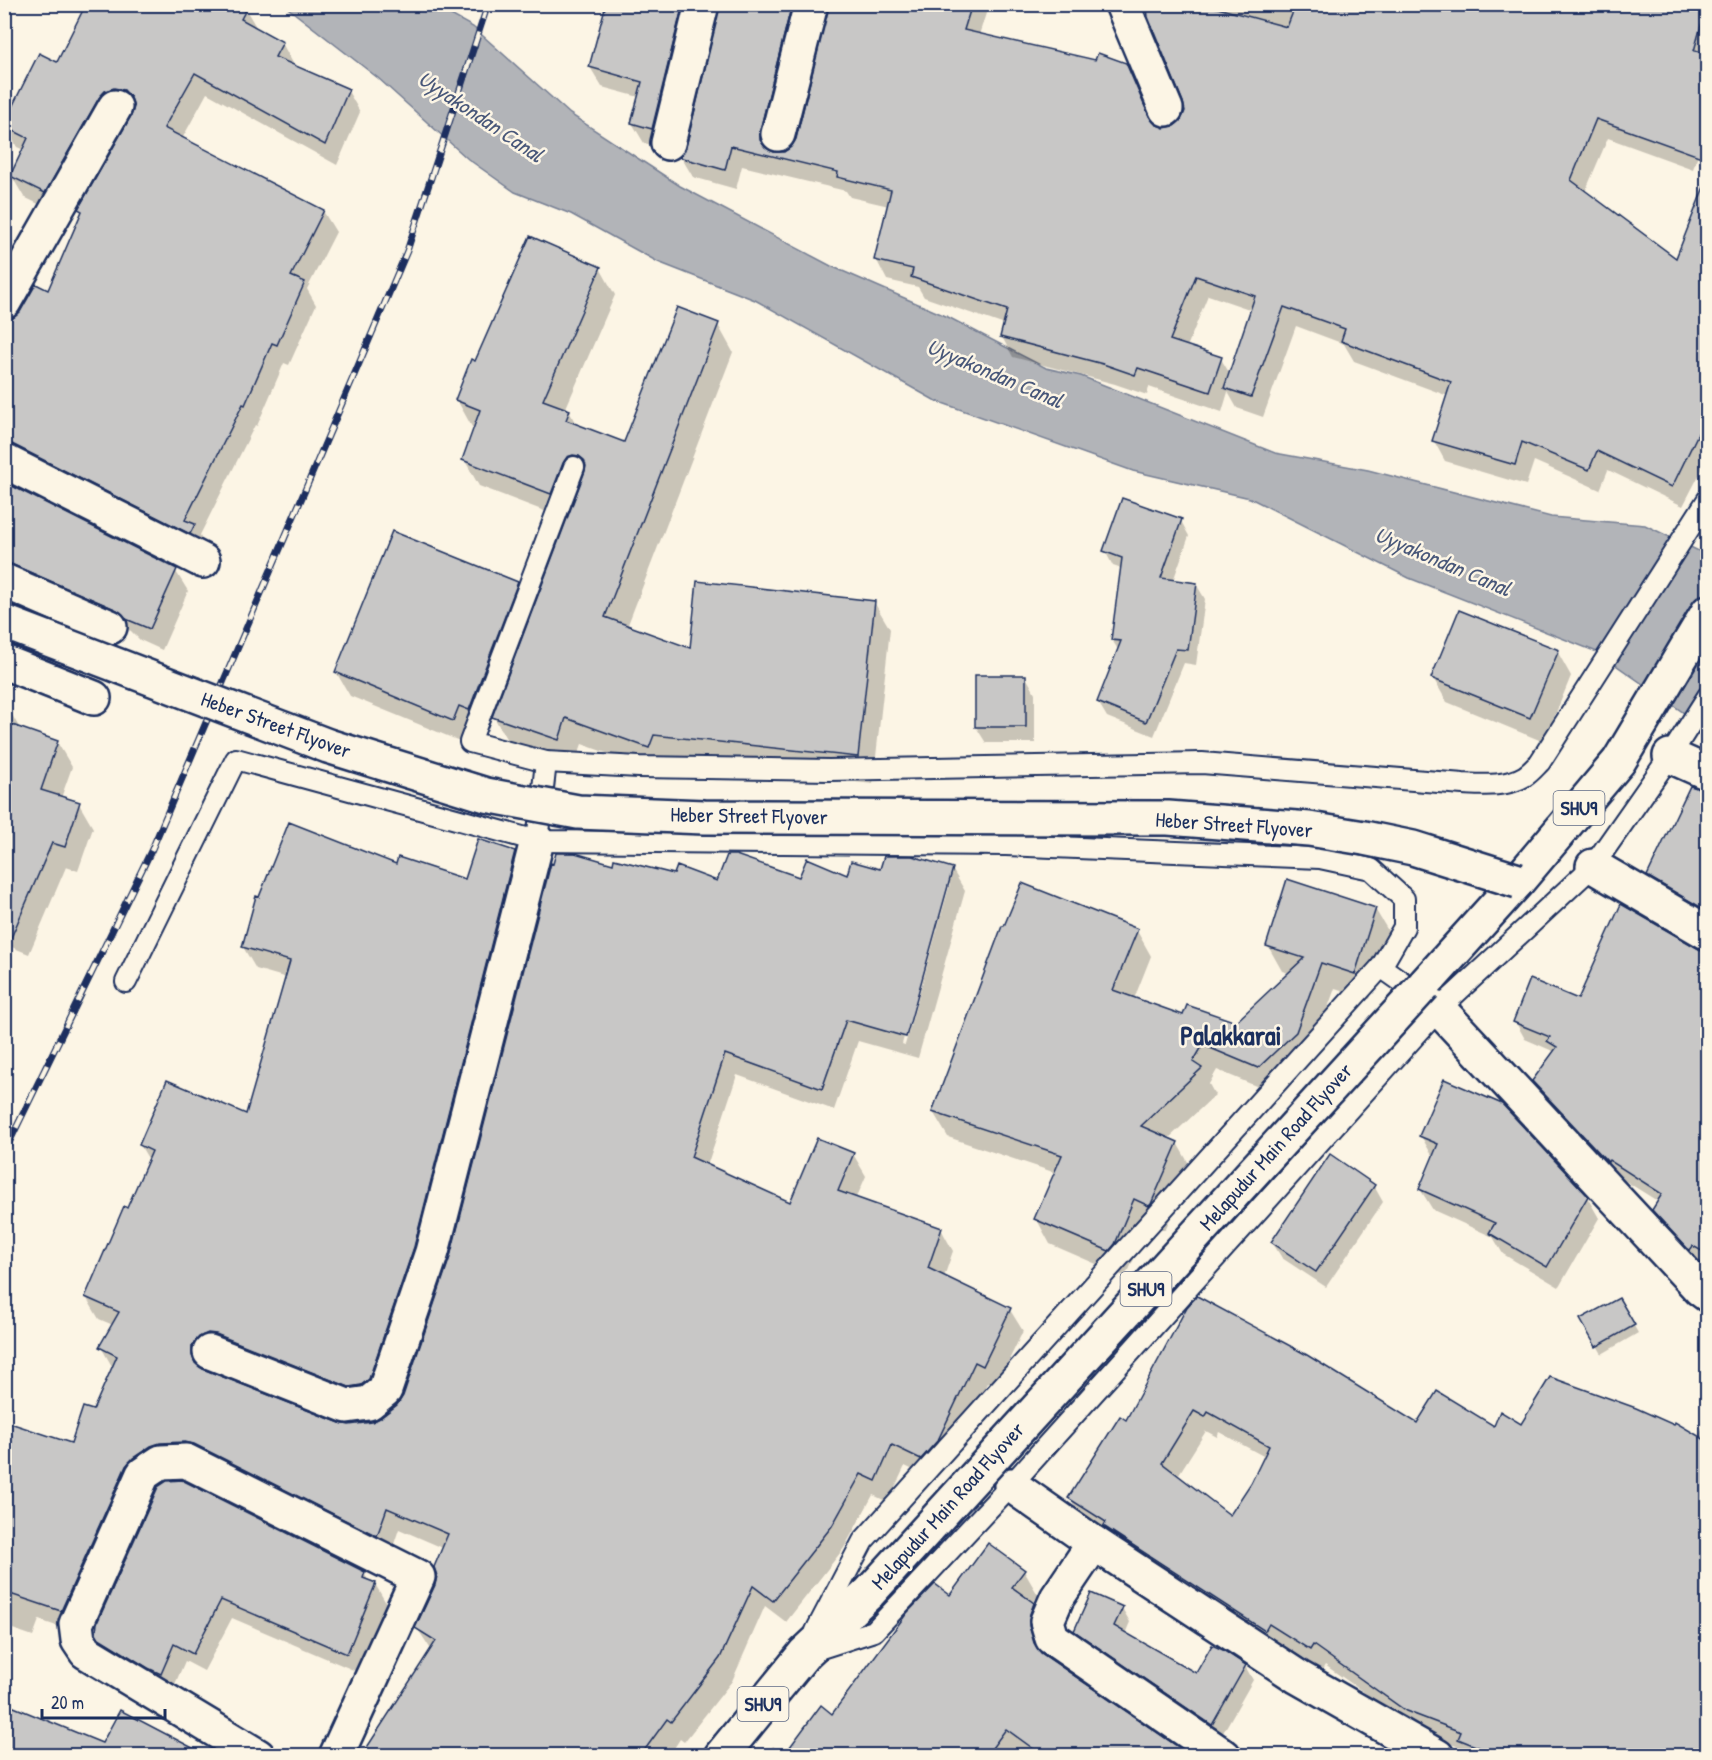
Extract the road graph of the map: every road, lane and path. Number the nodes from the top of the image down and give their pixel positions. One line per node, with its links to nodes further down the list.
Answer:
1 (702, 4): 7 (street)
2 (811, 4): 6 (street)
3 (1122, 4): 5 (street)
4 (115, 107): 8 (street)
5 (1166, 109)
6 (778, 134)
7 (668, 143)
8 (4, 302)
9 (4, 461): 12 (street)
10 (574, 467): 21 (lane)
11 (1707, 500): 21 (lane)
12 (203, 561)
13 (4, 581): 16 (street)
14 (1707, 612): 25 (street, Melapudur Main Road Flyover / SHU9)
15 (4, 622): 25 (street, Heber Street Flyover, bridge)
16 (110, 627)
17 (4, 662): 19 (street)
18 (1707, 696): 20 (lane)
19 (94, 698)
20 (1670, 756): 22 (street); 24 (lane)
21 (546, 762): 23 (lane)
22 (1707, 773)
23 (537, 841): 27 (lane); 28 (lane); 31 (street)
24 (1593, 866): 26 (street); 29 (lane)
25 (1518, 881): 34 (street, Melapudur Main Road Flyover / SHU9, bridge)
26 (1707, 933)
27 (1381, 967): 29 (lane); 34 (lane)
28 (126, 982)
29 (1439, 1009): 30 (street); 32 (lane)
30 (1707, 1295)
31 (210, 1352)
32 (1011, 1485): 33 (street); 34 (lane)
33 (1094, 1544): 38 (street); 39 (street)
34 (805, 1653): 37 (street, SHU9)
35 (258, 1755): 36 (street)
36 (336, 1755)
37 (721, 1755)
38 (1224, 1755)
39 (1437, 1755)

